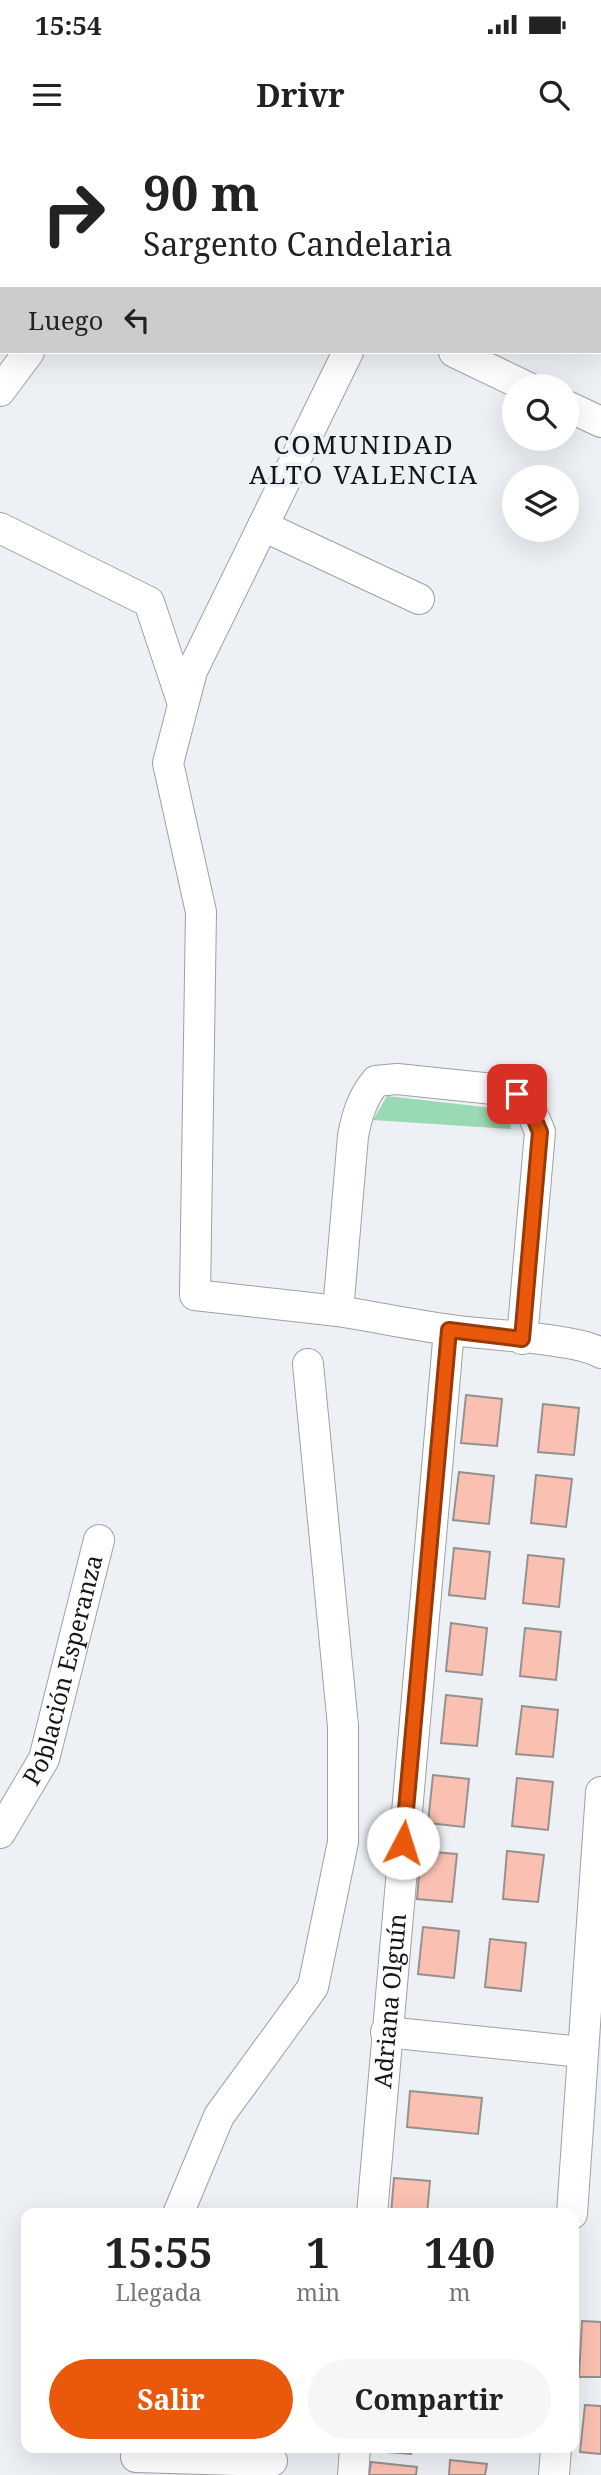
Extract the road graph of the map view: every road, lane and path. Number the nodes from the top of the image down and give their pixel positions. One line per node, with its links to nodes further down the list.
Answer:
1 (28, 354): 5 (street)
2 (347, 354): 8 (street)
3 (458, 354): 4 (street)
4 (502, 375)
5 (0, 391)
6 (579, 412): 7 (street)
7 (601, 422)
8 (263, 526): 10 (street); 11 (street)
9 (0, 528): 11 (street)
10 (419, 599)
11 (183, 704): 12 (street)
12 (338, 1311): 13 (street); 14 (street)
13 (449, 1330): 14 (street); 20 (street, Adriana Olguín)
14 (522, 1339): 15 (street)
15 (601, 1353)
16 (308, 1364): 22 (street)
17 (99, 1540): 19 (street, Población Esperanza)
18 (601, 1792): 21 (street)
19 (2, 1819)
20 (386, 2032): 21 (street); 23 (street, Adriana Olguín)
21 (582, 2052): 24 (street)
22 (181, 2208)
23 (372, 2208)
24 (572, 2208)
25 (355, 2453): 29 (street)
26 (556, 2453): 30 (street)
27 (136, 2460): 28 (street)
28 (272, 2461)
29 (353, 2475)
30 (554, 2475)

